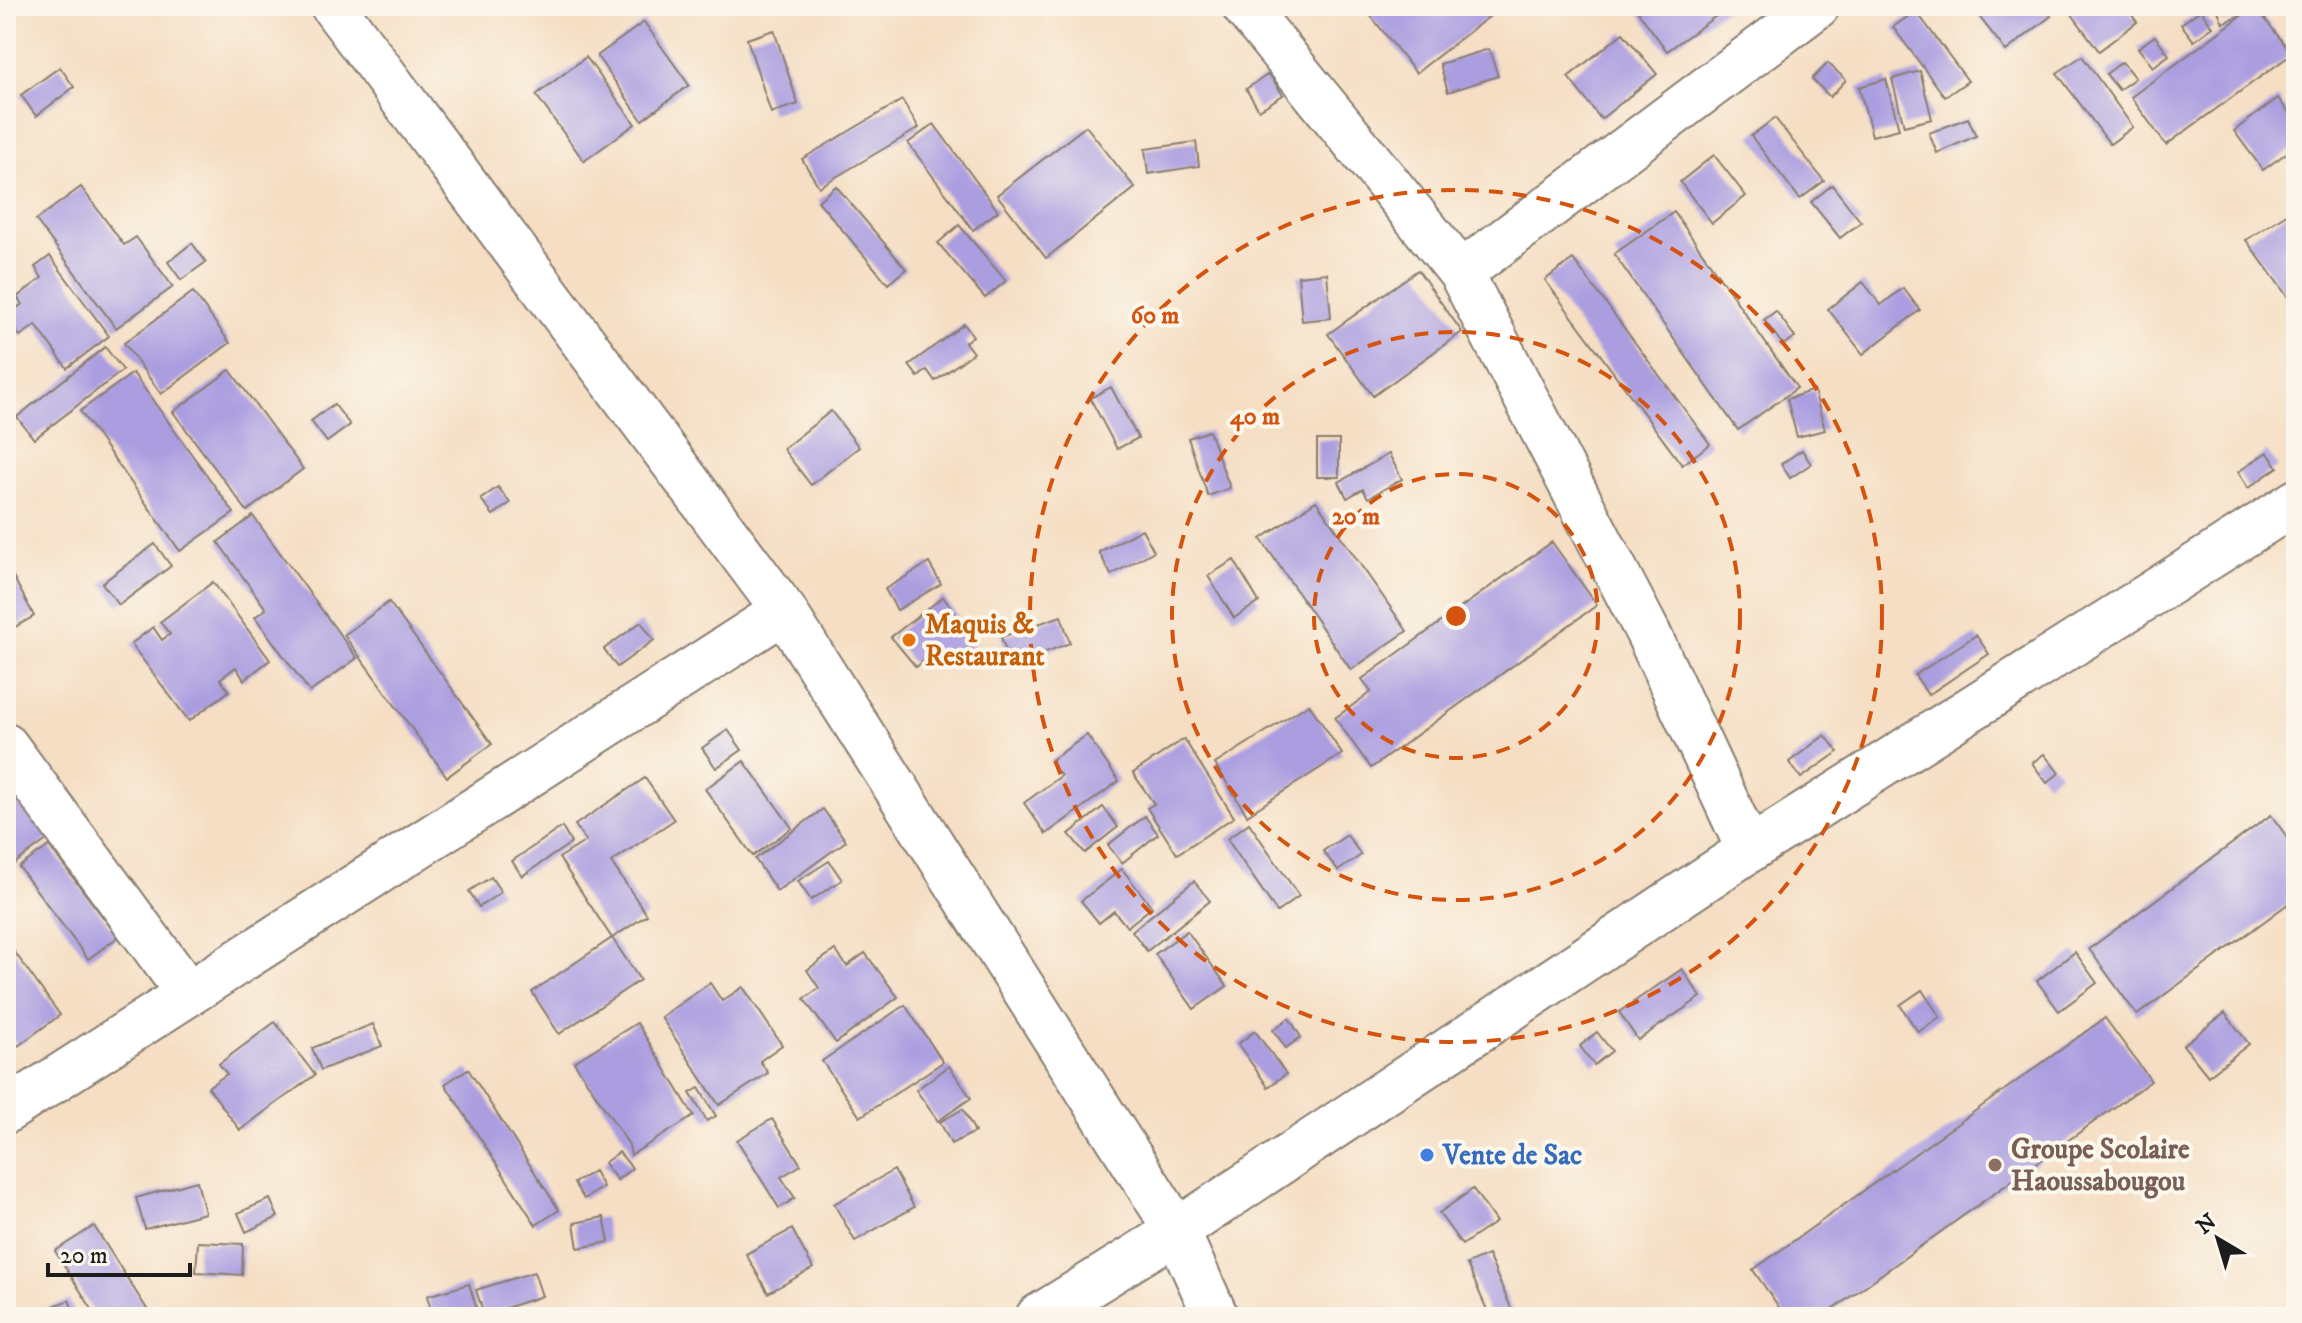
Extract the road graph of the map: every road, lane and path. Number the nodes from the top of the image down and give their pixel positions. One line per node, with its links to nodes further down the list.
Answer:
1 (333, 6): 6 (street)
2 (1244, 6): 4 (street)
3 (1817, 6): 4 (street)
4 (1461, 273): 8 (street)
5 (2296, 502): 8 (street)
6 (784, 611): 9 (street); 11 (street)
7 (6, 746): 9 (street)
8 (1749, 850): 11 (street)
9 (188, 993): 10 (street)
10 (6, 1111)
11 (1177, 1231): 12 (street); 13 (street)
12 (1038, 1317)
13 (1216, 1317)

